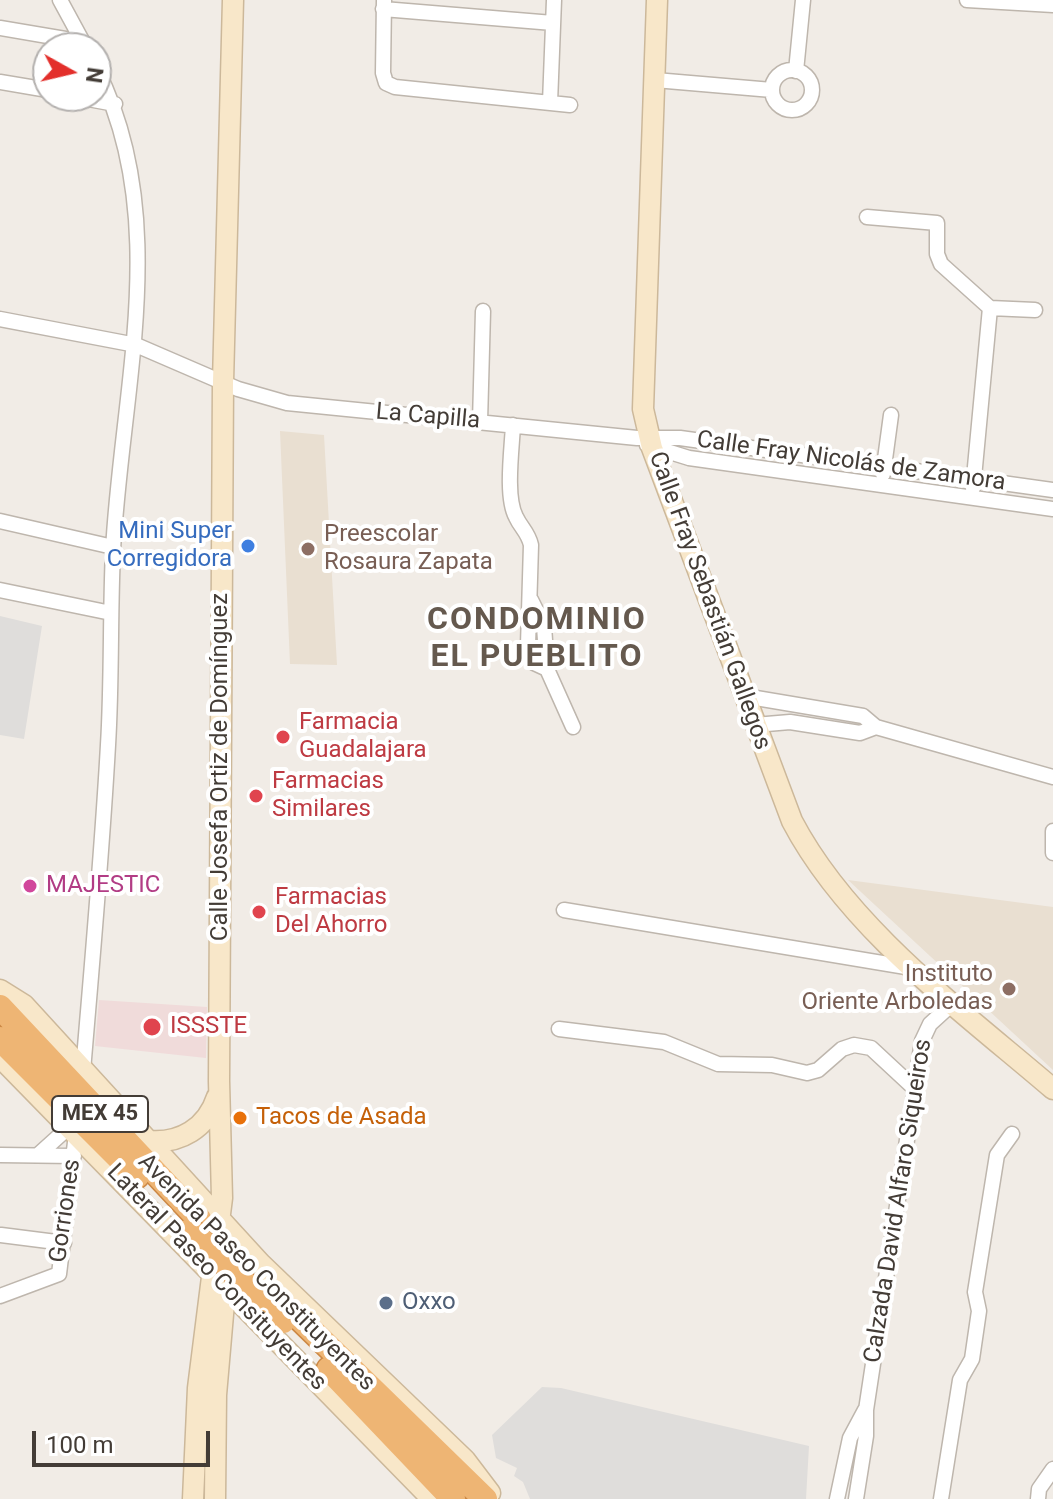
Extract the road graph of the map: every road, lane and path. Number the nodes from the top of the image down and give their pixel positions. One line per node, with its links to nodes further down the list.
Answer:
1 (60, 0): 11 (street)
2 (233, 0): 29 (street, Calle Josefa Ortiz de Domínguez)
3 (554, 0): 9 (street)
4 (657, 0): 14 (street, Calle Fray Sebastián Gallegos)
5 (803, 0): 13 (street)
6 (967, 0): 8 (street)
7 (384, 4): 9 (street); 20 (street)
8 (1053, 5)
9 (553, 23): 20 (street)
10 (0, 28): 12 (street)
11 (77, 32)
12 (32, 34)
13 (796, 71): 17 (street); 17 (street)
14 (655, 80): 17 (street); 33 (street, Calle Fray Sebastián Gallegos)
15 (0, 82): 16 (street)
16 (32, 87)
17 (772, 90)
18 (112, 98): 21 (street)
19 (112, 103): 21 (street)
20 (550, 103): 22 (street)
21 (115, 104): 28 (street)
22 (570, 105)
23 (867, 217): 24 (street)
24 (990, 308): 25 (street); 35 (street)
25 (1035, 310)
26 (483, 311): 31 (street)
27 (0, 319): 28 (street, La Capilla)
28 (136, 345): 29 (street, La Capilla); 41 (street)
29 (223, 382): 31 (street, La Capilla); 62 (street, Calle Josefa Ortiz de Domínguez)
30 (891, 415): 34 (street)
31 (480, 422): 32 (street, La Capilla)
32 (513, 425): 33 (street, La Capilla); 46 (street)
33 (646, 441): 34 (street, Calle Fray Nicolás de Zamora); 36 (street, Calle Fray Nicolás de Zamora); 44 (street, Calle Fray Sebastián Gallegos)
34 (884, 467): 35 (street, Calle Fray Nicolás de Zamora); 36 (street)
35 (974, 479): 37 (street, Calle Fray Nicolás de Zamora); 38 (street)
36 (882, 485): 38 (street, Calle Fray Nicolás de Zamora)
37 (1053, 490)
38 (972, 498): 39 (street, Calle Fray Nicolás de Zamora)
39 (1053, 509)
40 (0, 521): 41 (street)
41 (113, 547): 43 (street)
42 (0, 590): 43 (street)
43 (111, 613): 59 (street)
44 (744, 696): 45 (street, Calle Fray Sebastián Gallegos); 47 (street)
45 (755, 725): 47 (street); 52 (street, Calle Fray Sebastián Gallegos)
46 (573, 727)
47 (876, 727): 48 (street)
48 (1053, 777)
49 (1053, 831): 50 (street)
50 (1053, 853)
51 (564, 910): 52 (street)
52 (913, 968): 54 (street, Calle Fray Sebastián Gallegos)
53 (0, 990): 59 (street, Lateral Paseo Consituyentes)
54 (953, 1003): 60 (street, Calzada David Alfaro Siqueiros); 61 (street, Calle Fray Sebastián Gallegos)
55 (0, 1008): 80 (highway, Avenida Paseo Constituyentes / MEX 45)
56 (559, 1029): 60 (street)
57 (0, 1039): 80 (highway, Avenida Paseo Constituyentes / MEX 45, bridge)
58 (0, 1057): 63 (street, Lateral Paseo Consituyentes)
59 (83, 1071): 65 (street, Lateral Paseo Consituyentes)
60 (913, 1087): 79 (street, Calzada David Alfaro Siqueiros)
61 (1053, 1089)
62 (219, 1090): 65 (street); 69 (street, Calle Josefa Ortiz de Domínguez)
63 (73, 1131): 67 (street); 68 (street, Gorriones); 73 (street, Lateral Paseo Consituyentes)
64 (1012, 1134): 90 (street)
65 (148, 1141): 69 (street, Lateral Paseo Consituyentes)
66 (0, 1155): 67 (street)
67 (38, 1155): 68 (street)
68 (74, 1156): 71 (street, Gorriones)
69 (224, 1216): 72 (street, Lateral Paseo Consituyentes); 73 (street, Calle Josefa Ortiz de Domínguez)
70 (1, 1235): 71 (street)
71 (64, 1243): 75 (street, Gorriones)
72 (260, 1263): 74 (street, Lateral Paseo Consituyentes); 76 (street)
73 (219, 1281): 76 (street, Lateral Paseo Consituyentes); 78 (street, Calle Josefa Ortiz de Domínguez)
74 (290, 1293): 77 (street); 87 (street, Lateral Paseo Consituyentes)
75 (0, 1296)
76 (244, 1307): 77 (street, Lateral Paseo Consituyentes)
77 (267, 1329): 84 (street, Lateral Paseo Consituyentes)
78 (207, 1392): 82 (street); 83 (street)
79 (866, 1410): 88 (street, Calzada David Alfaro Siqueiros); 89 (street, Calzada David Alfaro Siqueiros)
80 (436, 1466): 85 (highway, Avenida Paseo Constituyentes / MEX 45); 86 (highway, Avenida Paseo Constituyentes / MEX 45)
81 (1053, 1469): 91 (street)
82 (193, 1499)
83 (215, 1499)
84 (432, 1499)
85 (453, 1499)
86 (485, 1499)
87 (495, 1499)
88 (837, 1499)
89 (856, 1499)
90 (941, 1499)
91 (1038, 1499)

